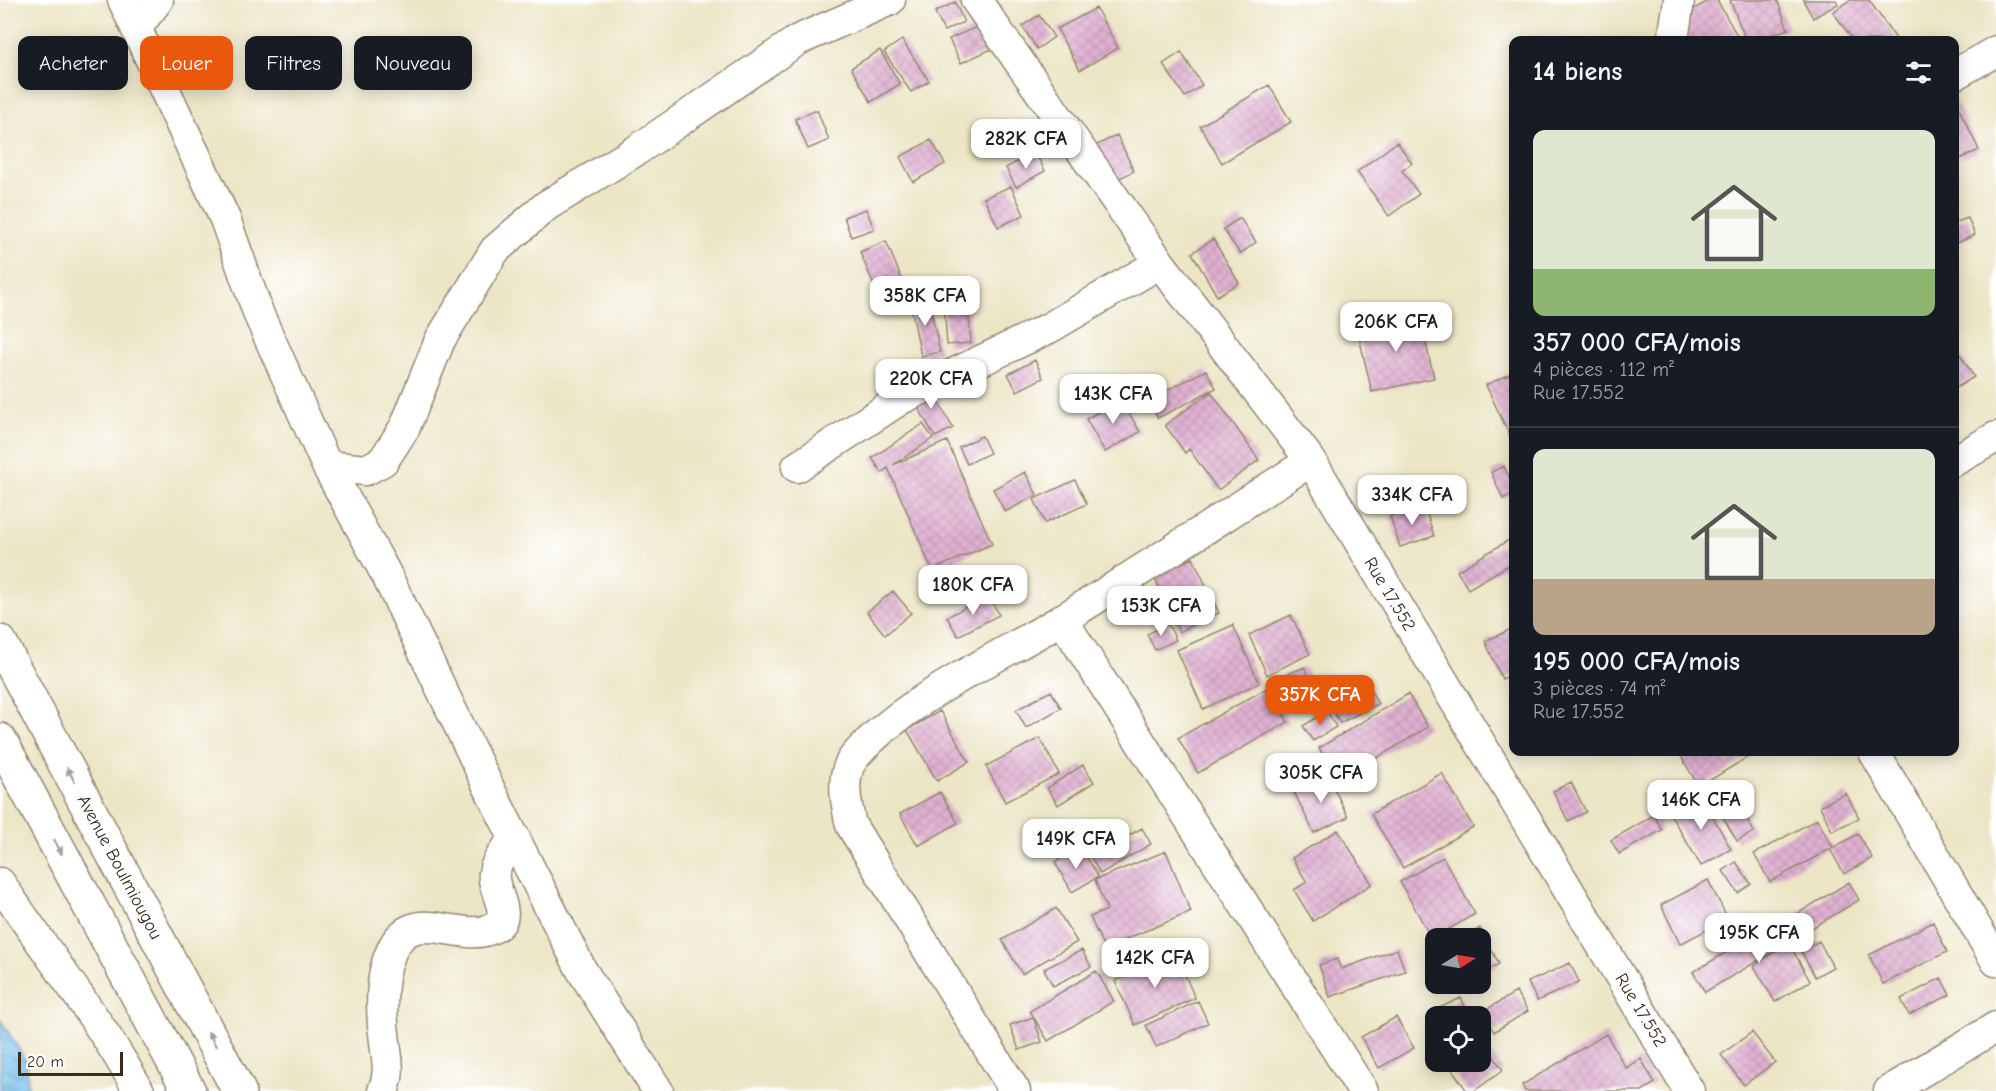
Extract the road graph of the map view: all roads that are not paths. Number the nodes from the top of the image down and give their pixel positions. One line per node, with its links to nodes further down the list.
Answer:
1 (123, 0): 6 (street)
2 (158, 0): 6 (street)
3 (890, 0): 14 (street)
4 (976, 0): 10 (street, Rue 17.552)
5 (1679, 0): 7 (street)
6 (136, 28): 14 (street)
7 (1674, 36)
8 (1996, 51): 9 (street)
9 (1959, 72)
10 (1160, 263): 13 (street, Rue 17.552); 15 (street)
11 (1996, 437): 12 (street)
12 (1959, 458)
13 (1311, 461): 16 (street); 31 (street, Rue 17.552)
14 (327, 466): 20 (street)
15 (797, 467)
16 (1062, 619): 29 (street); 30 (street)
17 (0, 642): 26 (highway, Avenue Boulmiougou, one-way to 17)
18 (0, 740): 25 (highway, one-way to 25)
19 (1876, 756): 22 (street)
20 (515, 838): 27 (street); 28 (street)
21 (0, 883): 24 (street)
22 (1996, 961)
23 (1996, 1027): 32 (street)
24 (139, 1091)
25 (189, 1091)
26 (239, 1091)
27 (383, 1091)
28 (658, 1091)
29 (1015, 1091)
30 (1362, 1091)
31 (1689, 1091)
32 (1889, 1091)

